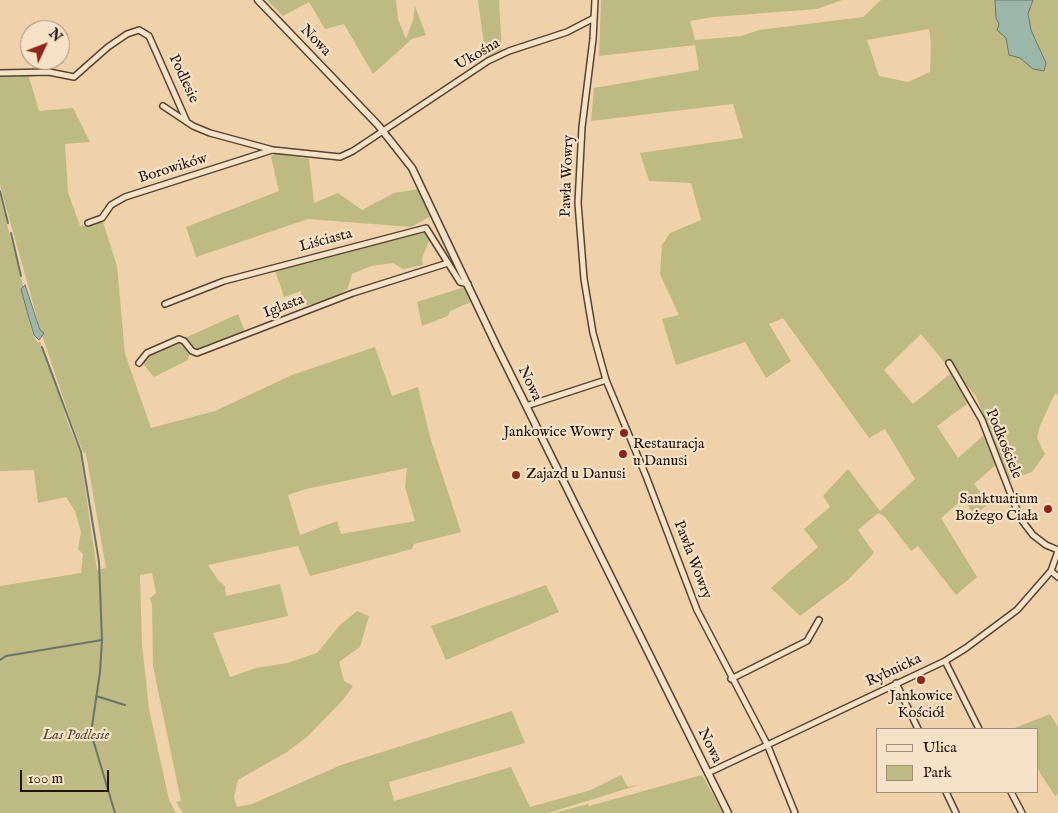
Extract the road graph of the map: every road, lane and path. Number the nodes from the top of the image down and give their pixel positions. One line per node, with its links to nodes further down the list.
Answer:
1 (258, 0): 7 (street, Nowa)
2 (594, 0): 3 (street, Pawła Wowry)
3 (594, 18): 7 (street, Ukośna); 15 (street, Pawła Wowry)
4 (0, 72): 6 (street, Podlesie)
5 (163, 106): 6 (street)
6 (187, 122): 8 (street, Podlesie)
7 (384, 131): 8 (street, Podlesie); 11 (street, Nowa)
8 (273, 150): 9 (street, Borowików)
9 (88, 222)
10 (448, 262): 11 (street, Liściasta); 12 (street, Liściasta); 13 (street, Iglasta)
11 (468, 284): 16 (street, Nowa)
12 (165, 304)
13 (139, 363)
14 (949, 363): 17 (street, Podkościele)
15 (606, 380): 16 (street); 22 (street, Pawła Wowry)
16 (526, 406): 27 (street, Nowa)
17 (1058, 551): 18 (street, Rybnicka)
18 (1051, 571): 19 (street); 21 (street, Rybnicka)
19 (1058, 577)
20 (820, 620): 22 (street)
21 (945, 661): 23 (street, Rybnicka); 25 (street)
22 (732, 679): 26 (street, Pawła Wowry)
23 (896, 683): 24 (street); 26 (street, Rybnicka)
24 (918, 728)
25 (978, 728)
26 (767, 744): 27 (street, Rybnicka); 31 (street, Pawła Wowry)
27 (708, 773): 30 (street, Nowa)
28 (946, 793): 32 (street)
29 (1012, 793): 33 (street)
30 (728, 813)
31 (795, 813)
32 (956, 813)
33 (1022, 813)

